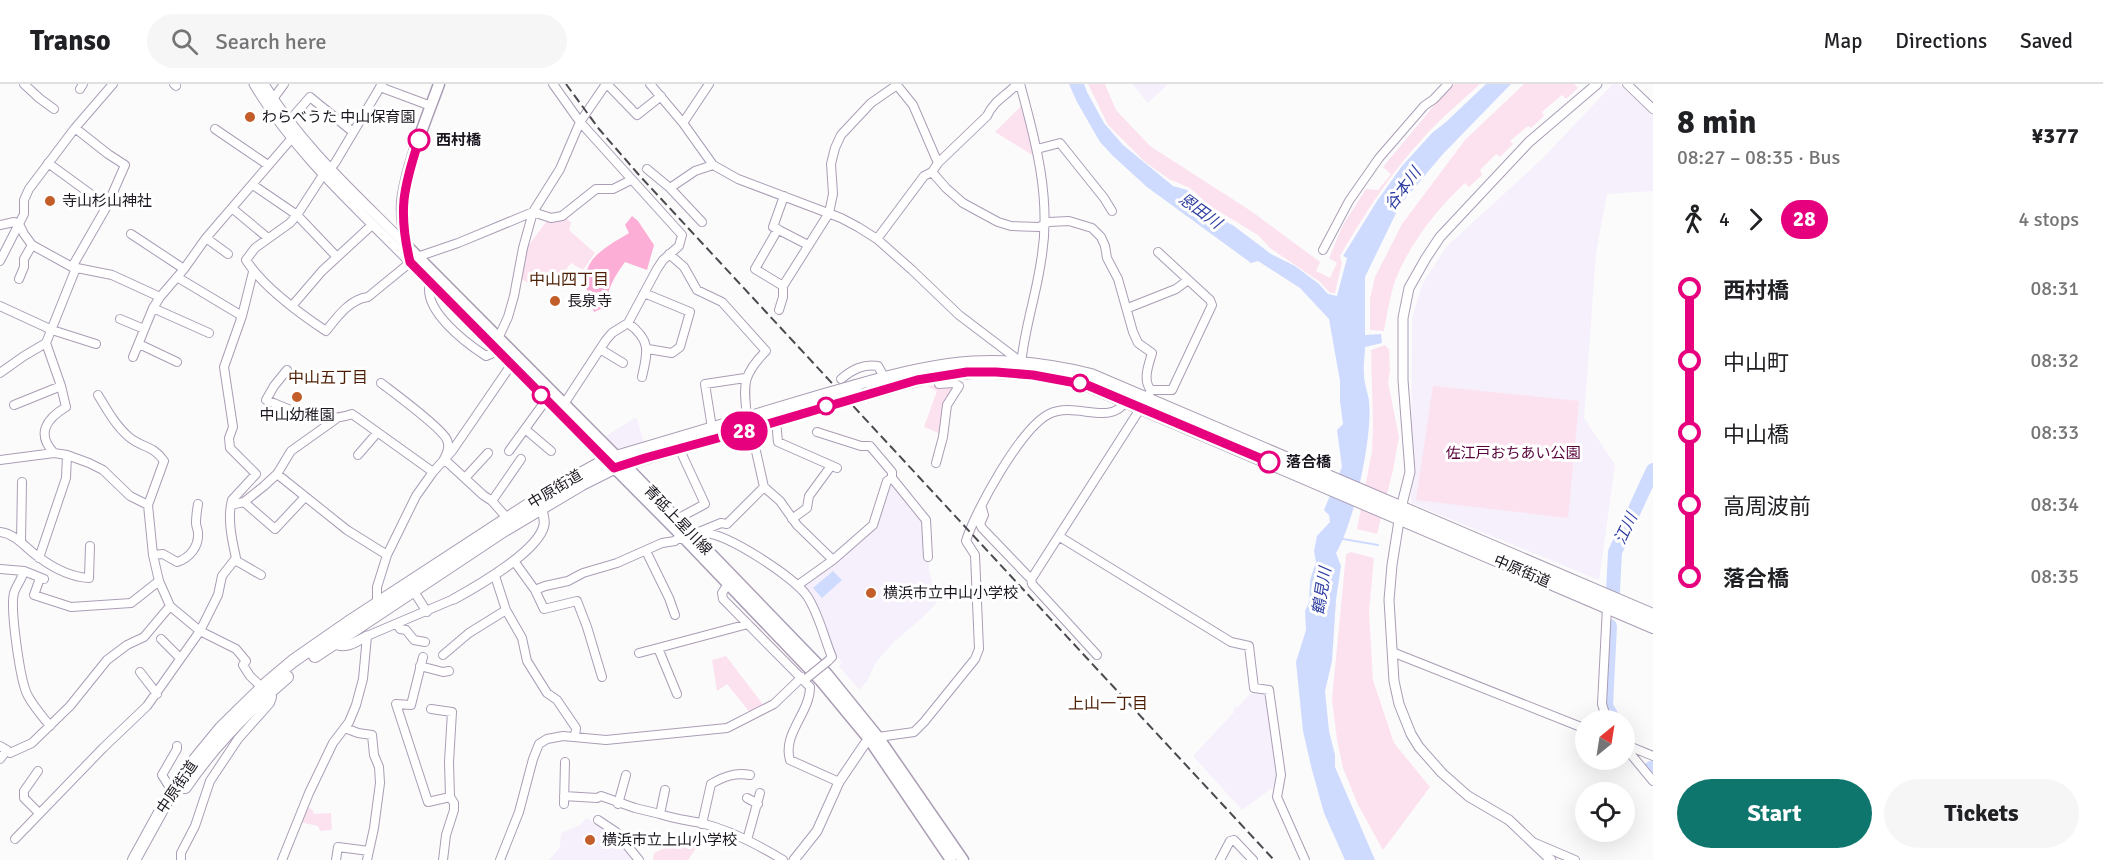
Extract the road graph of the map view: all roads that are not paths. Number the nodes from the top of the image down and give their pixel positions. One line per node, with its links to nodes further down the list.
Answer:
1 (24, 84): 20 (street)
2 (254, 84): 28 (street)
3 (264, 84): 18 (street)
4 (284, 84): 18 (street)
5 (439, 84): 19 (main road)
6 (553, 84): 23 (street)
7 (607, 84): 17 (street); 23 (street)
8 (650, 84): 17 (street)
9 (709, 84): 24 (street)
10 (1448, 84): 60 (street)
11 (1598, 84): 148 (street)
12 (1627, 84): 21 (street)
13 (109, 85): 25 (street)
14 (381, 85): 19 (street); 27 (street)
15 (896, 85): 31 (street); 45 (street)
16 (1021, 86): 29 (street); 31 (street)
17 (660, 96): 24 (street)
18 (273, 99): 22 (street)
19 (431, 106): 59 (main road)
20 (54, 109)
21 (1653, 109)
22 (289, 121): 27 (street); 35 (street)
23 (580, 122): 37 (street); 43 (street)
24 (683, 123): 33 (street)
25 (75, 128): 30 (street); 41 (street)
26 (215, 129): 32 (street)
27 (353, 132): 35 (street)
28 (292, 138): 32 (street); 35 (street)
29 (1037, 149): 44 (street); 51 (street)
30 (48, 163): 41 (street); 48 (street)
31 (938, 163): 36 (street)
32 (268, 165): 38 (street)
33 (713, 165): 39 (street); 40 (street)
34 (647, 169): 39 (street)
35 (328, 171): 46 (street); 49 (street); 59 (street)
36 (932, 172): 51 (street); 56 (street)
37 (631, 180): 43 (street); 63 (street)
38 (253, 185): 42 (street); 46 (street)
39 (670, 188): 47 (street)
40 (784, 196): 45 (street); 52 (street)
41 (107, 206): 67 (street)
42 (232, 209): 54 (street); 55 (street)
43 (533, 212): 65 (street); 89 (street)
44 (1112, 212)
45 (829, 213): 56 (street); 58 (street)
46 (297, 215): 55 (street); 64 (street)
47 (702, 222)
48 (19, 224): 50 (street); 57 (street); 66 (street)
49 (373, 224): 64 (street); 65 (street)
50 (0, 225)
51 (1045, 225): 80 (street); 98 (street)
52 (778, 229): 58 (street); 74 (street)
53 (130, 234): 68 (street)
54 (206, 238): 62 (street); 68 (street)
55 (268, 238): 69 (street)
56 (877, 239): 98 (street)
57 (32, 245): 67 (street); 71 (street)
58 (808, 245): 74 (street)
59 (407, 246): 65 (main road, 青砥上星川線)
60 (1323, 250)
61 (1158, 252): 72 (street)
62 (228, 254)
63 (669, 254): 75 (street); 104 (street)
64 (337, 257): 78 (street)
65 (414, 260): 73 (main road, 青砥上星川線); 78 (street); 89 (main road, 青砥上星川線)
66 (0, 261)
67 (74, 268): 76 (street); 86 (street)
68 (184, 269): 70 (street)
69 (253, 272): 78 (street); 82 (street)
70 (177, 277): 76 (street); 82 (street)
71 (19, 279)
72 (1188, 280): 80 (street); 109 (street)
73 (430, 283): 89 (main road, 青砥上星川線); 89 (street)
74 (783, 286): 81 (street)
75 (644, 293): 84 (street); 93 (street)
76 (160, 297): 79 (street)
77 (0, 306): 86 (street)
78 (292, 306)
79 (153, 308): 85 (street); 87 (street)
80 (1128, 308): 109 (street)
81 (779, 310)
82 (242, 316): 145 (street)
83 (120, 319): 85 (street)
84 (628, 323): 92 (street); 93 (street)
85 (144, 328): 91 (street)
86 (52, 330): 88 (street); 90 (street)
87 (209, 333)
88 (46, 343): 100 (street); 107 (street)
89 (497, 343): 97 (main road, 青砥上星川線); 113 (main road, 青砥上星川線)
90 (96, 344)
91 (139, 344): 94 (street); 95 (street)
92 (600, 349): 96 (street); 113 (street)
93 (648, 350): 102 (street)
94 (133, 357)
95 (177, 362)
96 (623, 363)
97 (511, 365): 110 (main road, 青砥上星川線); 129 (street)
98 (1020, 368): 101 (main road, 中原街道); 103 (main road, 中原街道); 109 (main road, 中原街道); 112 (main road, 中原街道)
99 (287, 370): 115 (street)
100 (0, 373)
101 (936, 376): 111 (main road, 中原街道, bridge); 133 (street)
102 (642, 377)
103 (884, 377): 105 (street); 111 (main road, 中原街道, bridge)
104 (745, 378): 117 (street); 118 (street)
105 (841, 379)
106 (381, 383): 129 (street)
107 (61, 386): 114 (street); 125 (street)
108 (98, 395): 144 (street)
109 (1146, 399): 112 (main road, 中原街道); 148 (main road, 中原街道); 153 (street)
110 (546, 400): 119 (street); 132 (main road, 青砥上星川線)
111 (825, 401): 116 (main road, 中原街道); 117 (main road, 中原街道)
112 (1126, 401): 147 (street)
113 (564, 404): 132 (main road, 青砥上星川線)
114 (14, 405)
115 (336, 419): 121 (street); 135 (street)
116 (776, 422): 117 (main road, 中原街道); 151 (street)
117 (749, 424): 118 (main road, 中原街道); 122 (main road, 中原街道); 139 (street)
118 (712, 428): 132 (main road, 中原街道)
119 (525, 429): 123 (street); 124 (street)
120 (818, 432): 137 (street)
121 (376, 433): 128 (street); 134 (street)
122 (679, 448): 132 (main road, 中原街道); 150 (street)
123 (509, 451)
124 (551, 452)
125 (54, 453): 127 (street); 131 (street)
126 (488, 453): 136 (street)
127 (67, 455): 144 (street); 161 (street)
128 (357, 455)
129 (444, 459): 134 (street); 136 (street)
130 (521, 459): 141 (street)
131 (0, 460)
132 (615, 462): 146 (main road, 中原街道); 149 (main road, 中原街道); 150 (main road, 青砥上星川線); 154 (main road, 青砥上星川線)
133 (936, 463)
134 (433, 472): 159 (street)
135 (277, 474): 140 (street); 142 (street)
136 (465, 478): 141 (street)
137 (892, 478): 160 (street); 163 (street)
138 (22, 482): 155 (street)
139 (764, 487): 151 (street); 154 (street)
140 (305, 497): 142 (street); 159 (street)
141 (492, 501): 149 (street)
142 (244, 502): 145 (street)
143 (198, 504): 158 (street)
144 (147, 505): 158 (street)
145 (231, 505): 162 (street)
146 (541, 507): 164 (street); 173 (main road, 中原街道)
147 (982, 508): 169 (street); 212 (street)
148 (1396, 512): 178 (main road, 中原街道); 182 (main road, 中原街道); 194 (street)
149 (507, 518): 176 (main road, 中原街道)
150 (677, 519): 154 (main road, 青砥上星川線)
151 (792, 519): 163 (street)
152 (0, 532): 155 (street)
153 (1060, 537): 169 (street); 188 (street)
154 (691, 538): 157 (street); 171 (main road, 青砥上星川線); 172 (street); 212 (main road, 青砥上星川線)
155 (21, 542): 161 (street)
156 (90, 546): 161 (street)
157 (646, 551): 174 (street); 181 (street)
158 (153, 555): 170 (street)
159 (387, 555): 176 (street)
160 (928, 557)
161 (39, 558)
162 (235, 560): 167 (street); 187 (street)
163 (833, 560): 172 (street)
164 (514, 561): 168 (street); 174 (street)
165 (0, 569): 166 (street)
166 (24, 572): 170 (street); 209 (street)
167 (261, 575)
168 (495, 576): 175 (street); 179 (street)
169 (1031, 578): 197 (street)
170 (159, 581): 177 (street)
171 (728, 584): 184 (street); 212 (main road, 青砥上星川線)
172 (798, 585): 202 (street, bridge)
173 (413, 590): 180 (street); 191 (main road, 中原街道)
174 (535, 590): 201 (street)
175 (454, 599): 180 (street)
176 (377, 603): 191 (main road, 中原街道)
177 (170, 606): 187 (street); 209 (street)
178 (1607, 607): 186 (main road, 中原街道); 207 (street)
179 (506, 610): 196 (street); 211 (street)
180 (427, 612): 183 (street)
181 (675, 615)
182 (1653, 615)
183 (397, 624): 189 (street); 192 (street)
184 (748, 624): 193 (street); 202 (street)
185 (1221, 624): 188 (street)
186 (1653, 627)
187 (200, 631): 198 (street); 203 (street)
188 (1219, 635): 254 (street)
189 (367, 636): 191 (street); 210 (street)
190 (161, 639): 198 (street)
191 (330, 640): 203 (main road, 中原街道)
192 (425, 642)
193 (658, 648): 195 (street); 205 (street)
194 (1392, 652): 208 (street); 238 (street)
195 (639, 653)
196 (443, 655)
197 (1097, 656)
198 (180, 657): 204 (street)
199 (449, 671): 228 (street)
200 (140, 672): 204 (street)
201 (602, 677)
202 (804, 679): 211 (street); 224 (street)
203 (265, 690): 226 (main road, 中原街道); 241 (main road, 中原街道); 242 (street)
204 (157, 694): 232 (street)
205 (677, 694)
206 (431, 709): 228 (street)
207 (1604, 710)
208 (1575, 725)
209 (50, 726): 214 (street)
210 (345, 728): 239 (street); 243 (street)
211 (575, 737): 246 (street)
212 (874, 738): 224 (street); 250 (main road, 青砥上星川線); 251 (main road, 青砥上星川線)
213 (177, 746): 226 (street)
214 (3, 748): 217 (street)
215 (1635, 749): 216 (street)
216 (1653, 756)
217 (0, 759)
218 (1635, 759): 223 (street)
219 (565, 762): 230 (street)
220 (38, 771): 232 (street)
221 (626, 775): 230 (street)
222 (750, 775): 235 (street)
223 (1653, 781)
224 (839, 782): 249 (street)
225 (665, 790): 233 (street)
226 (172, 791): 240 (main road, 中原街道)
227 (760, 793): 231 (street)
228 (450, 797): 245 (street)
229 (747, 798): 231 (street)
230 (618, 804): 233 (street)
231 (758, 804): 237 (street)
232 (39, 813): 236 (street)
233 (660, 814): 235 (street)
234 (598, 820): 247 (street)
235 (702, 824): 237 (street)
236 (15, 839)
237 (747, 840): 248 (street)
238 (1534, 842): 255 (street); 256 (street)
239 (368, 856): 244 (street)
240 (134, 860)
241 (143, 860)
242 (181, 860)
243 (282, 860)
244 (336, 860)
245 (443, 860)
246 (500, 860)
247 (639, 860)
248 (783, 860)
249 (794, 860)
250 (951, 860)
251 (963, 860)
252 (1220, 860): 253 (street)
253 (1253, 860)
254 (1305, 860)
255 (1551, 860)
256 (1575, 860)

